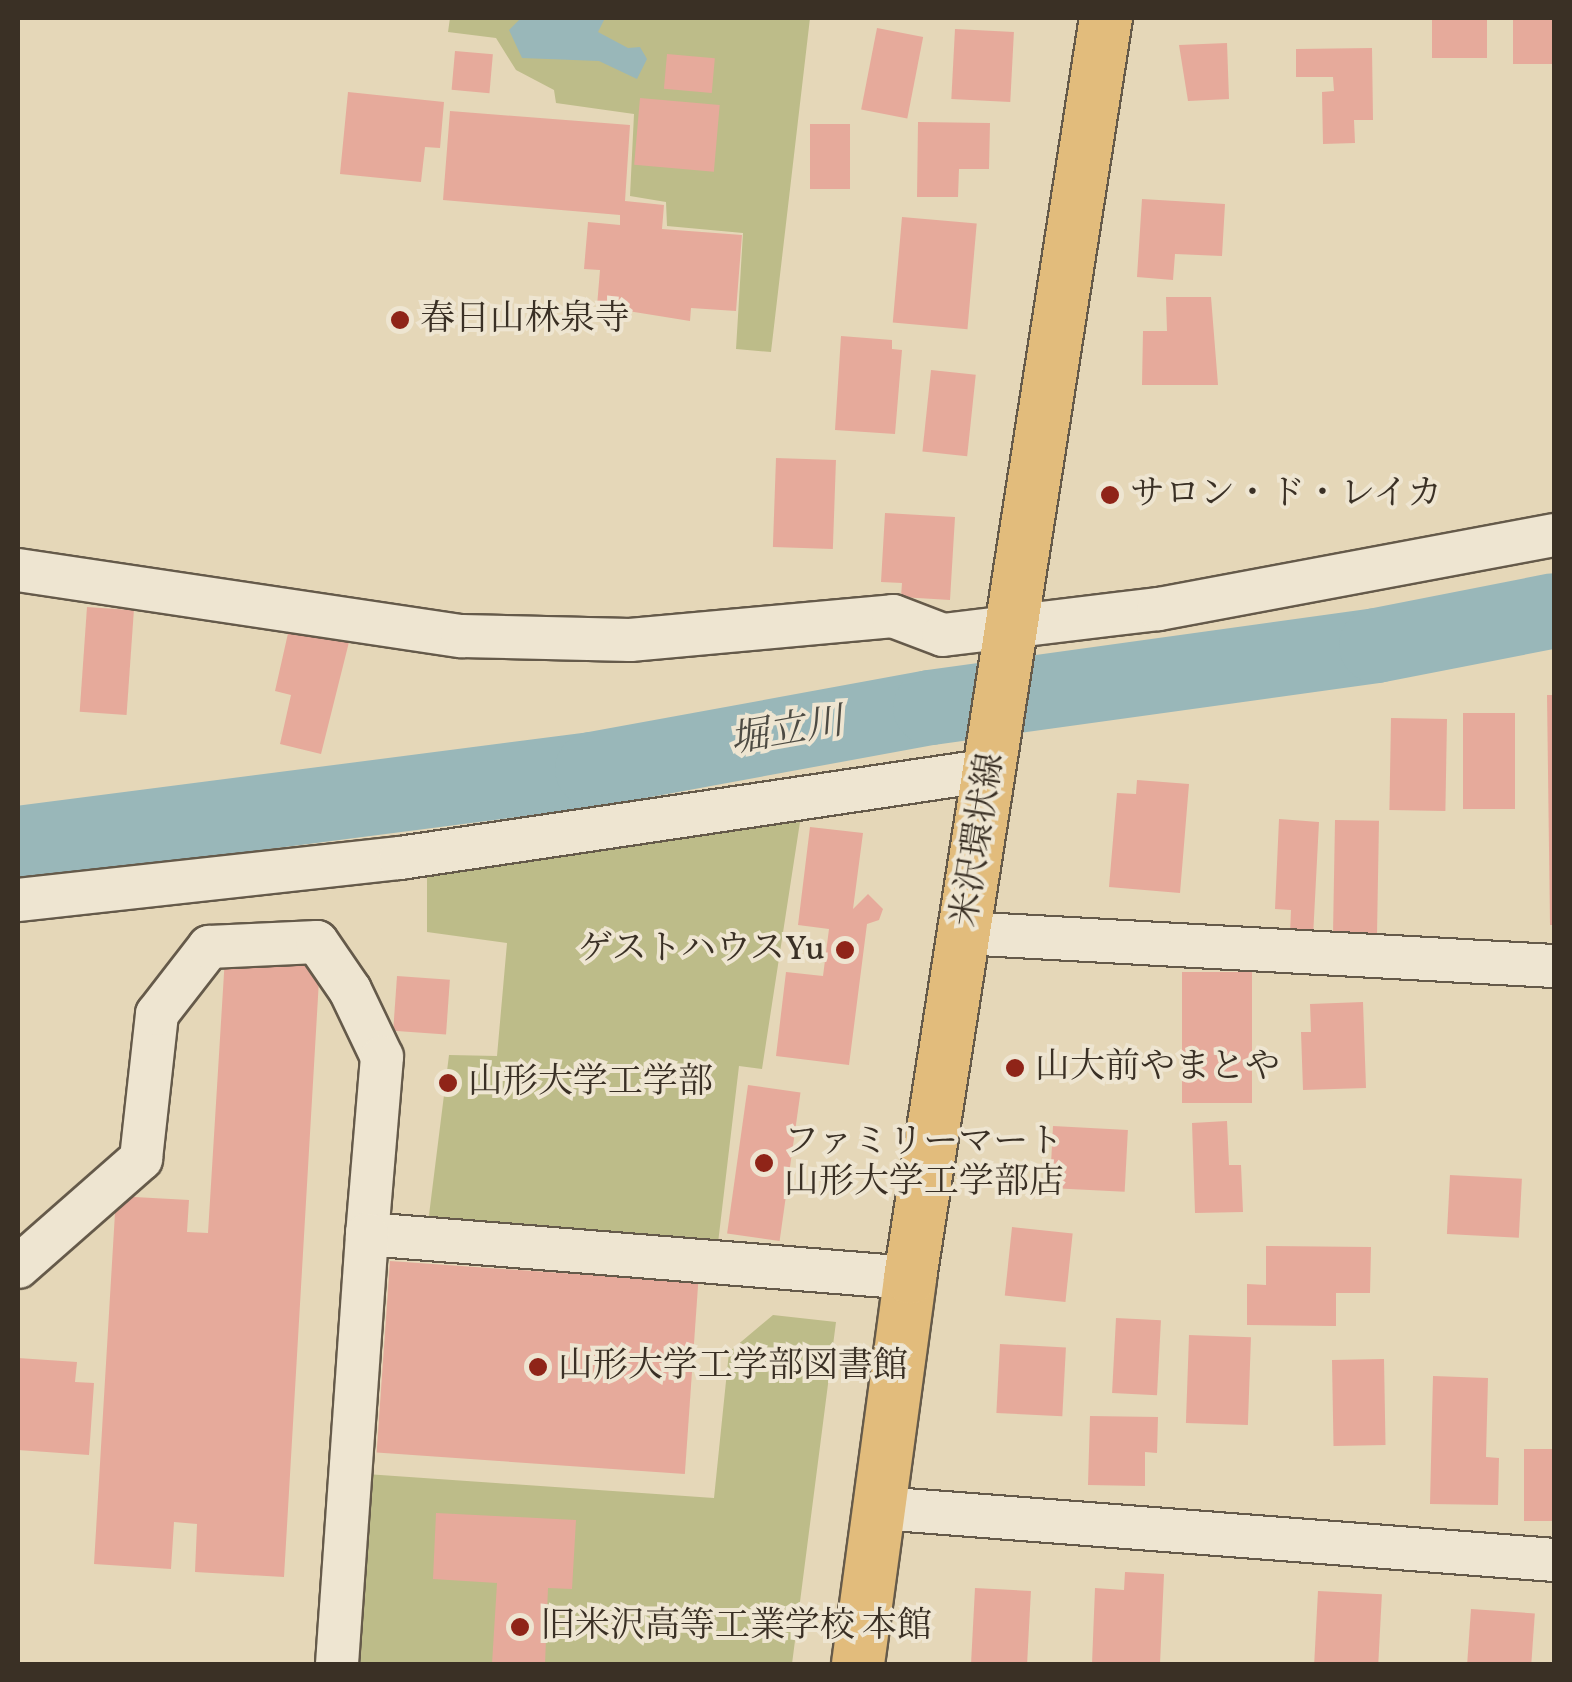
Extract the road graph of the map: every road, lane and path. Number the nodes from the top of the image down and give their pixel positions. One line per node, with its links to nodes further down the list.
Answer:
1 (1106, 18): 4 (main road, 米沢環状線)
2 (1554, 535): 4 (street)
3 (18, 570): 4 (street)
4 (1012, 638): 5 (main road, 米沢環状線)
5 (992, 763): 6 (street); 7 (main road, 米沢環状線)
6 (18, 900)
7 (963, 933): 8 (street); 11 (main road, 米沢環状線)
8 (1554, 966)
9 (366, 1234): 10 (street); 11 (street); 14 (street)
10 (18, 1268)
11 (910, 1278): 12 (main road, 米沢環状線)
12 (880, 1508): 13 (street); 15 (main road, 米沢環状線)
13 (1554, 1560)
14 (337, 1664)
15 (858, 1664)

